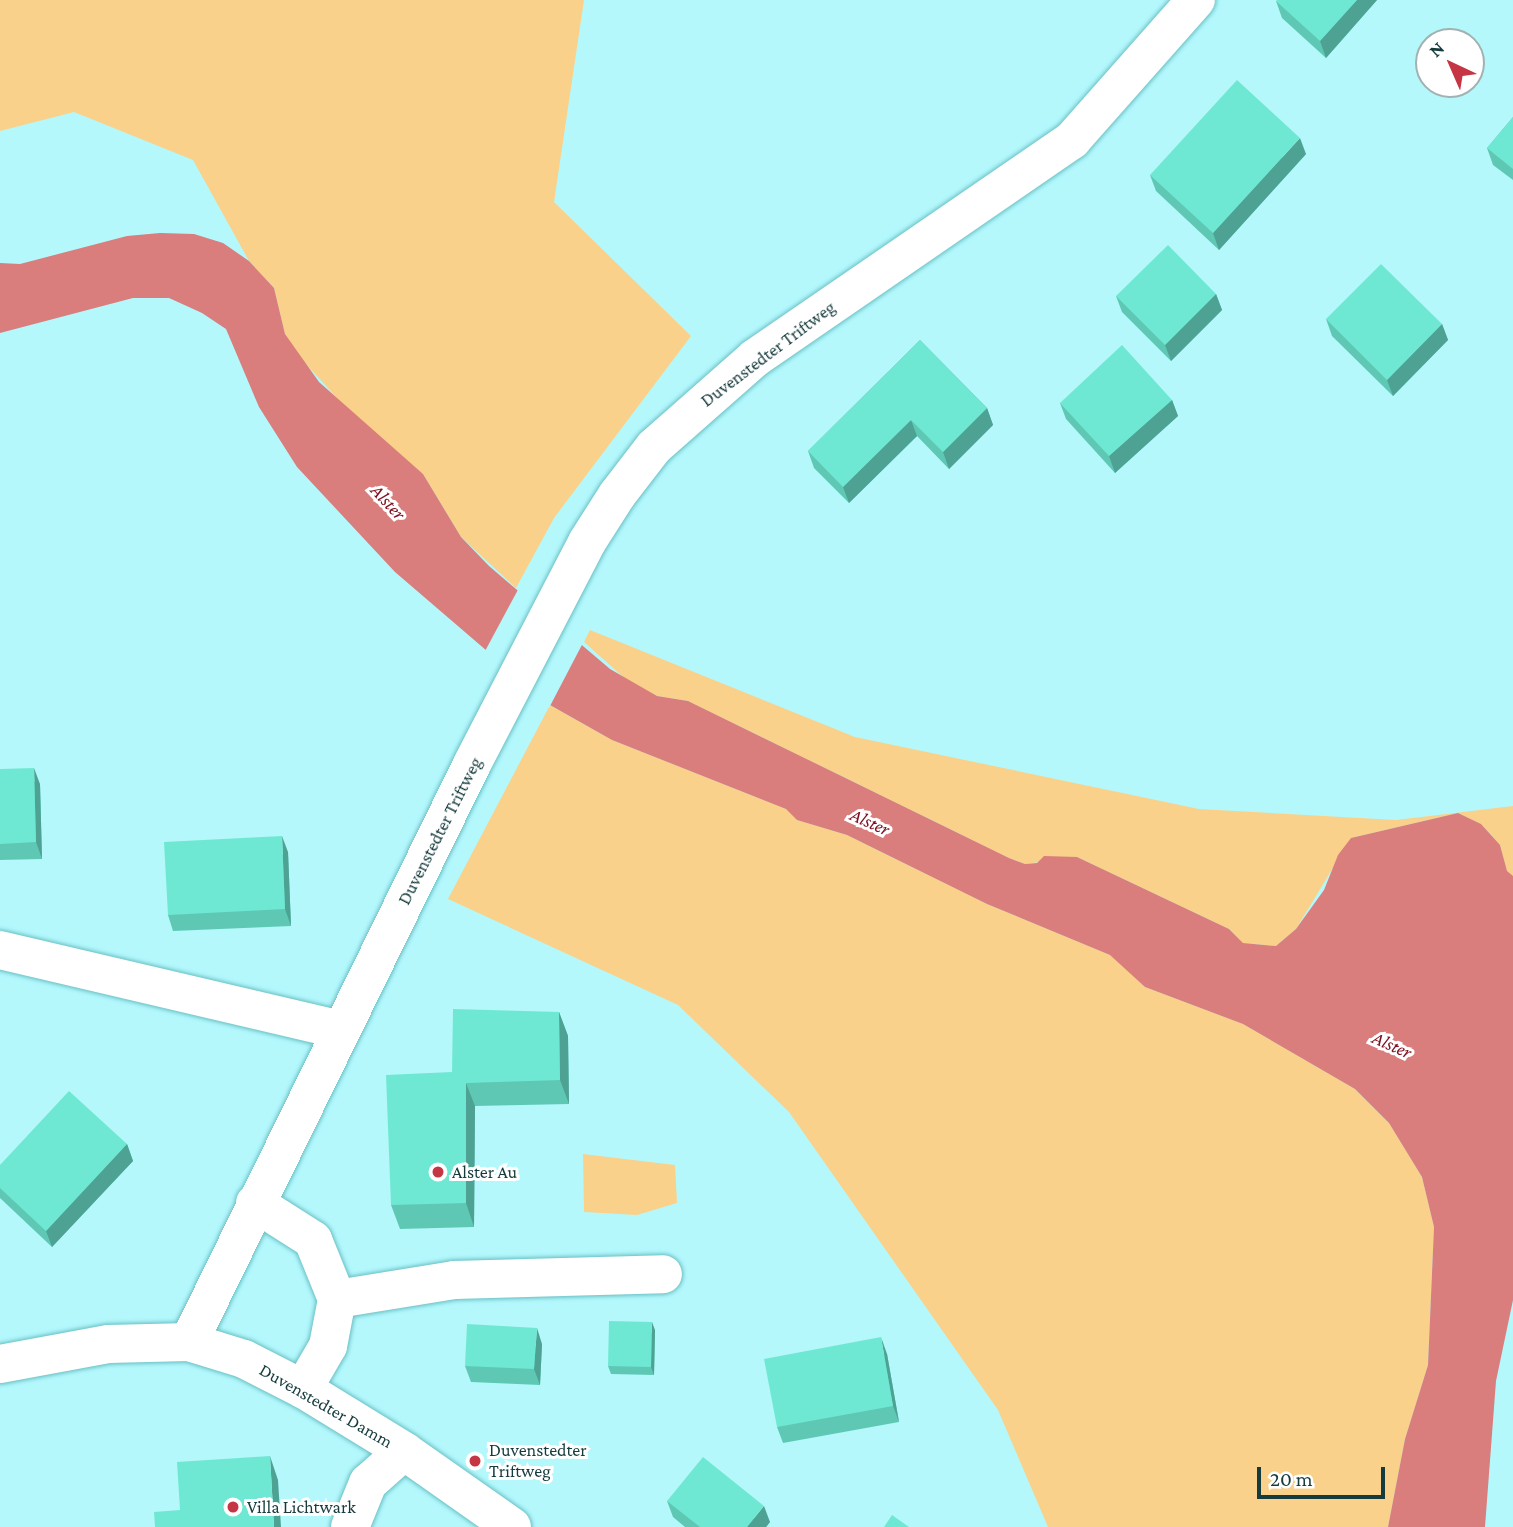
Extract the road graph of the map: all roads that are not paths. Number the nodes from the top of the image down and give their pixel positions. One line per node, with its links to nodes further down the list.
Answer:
1 (1196, 0): 3 (street, Duvenstedter Triftweg)
2 (0, 950): 3 (street)
3 (341, 1030): 4 (street, Duvenstedter Triftweg)
4 (255, 1203): 6 (street); 7 (street, Duvenstedter Triftweg)
5 (663, 1275): 6 (street)
6 (337, 1299): 9 (street)
7 (189, 1342): 8 (street, Duvenstedter Damm); 9 (street, Duvenstedter Damm)
8 (0, 1364)
9 (303, 1389): 10 (street, Duvenstedter Damm)
10 (404, 1451): 11 (street); 12 (street, Duvenstedter Damm)
11 (350, 1527)
12 (512, 1527)

